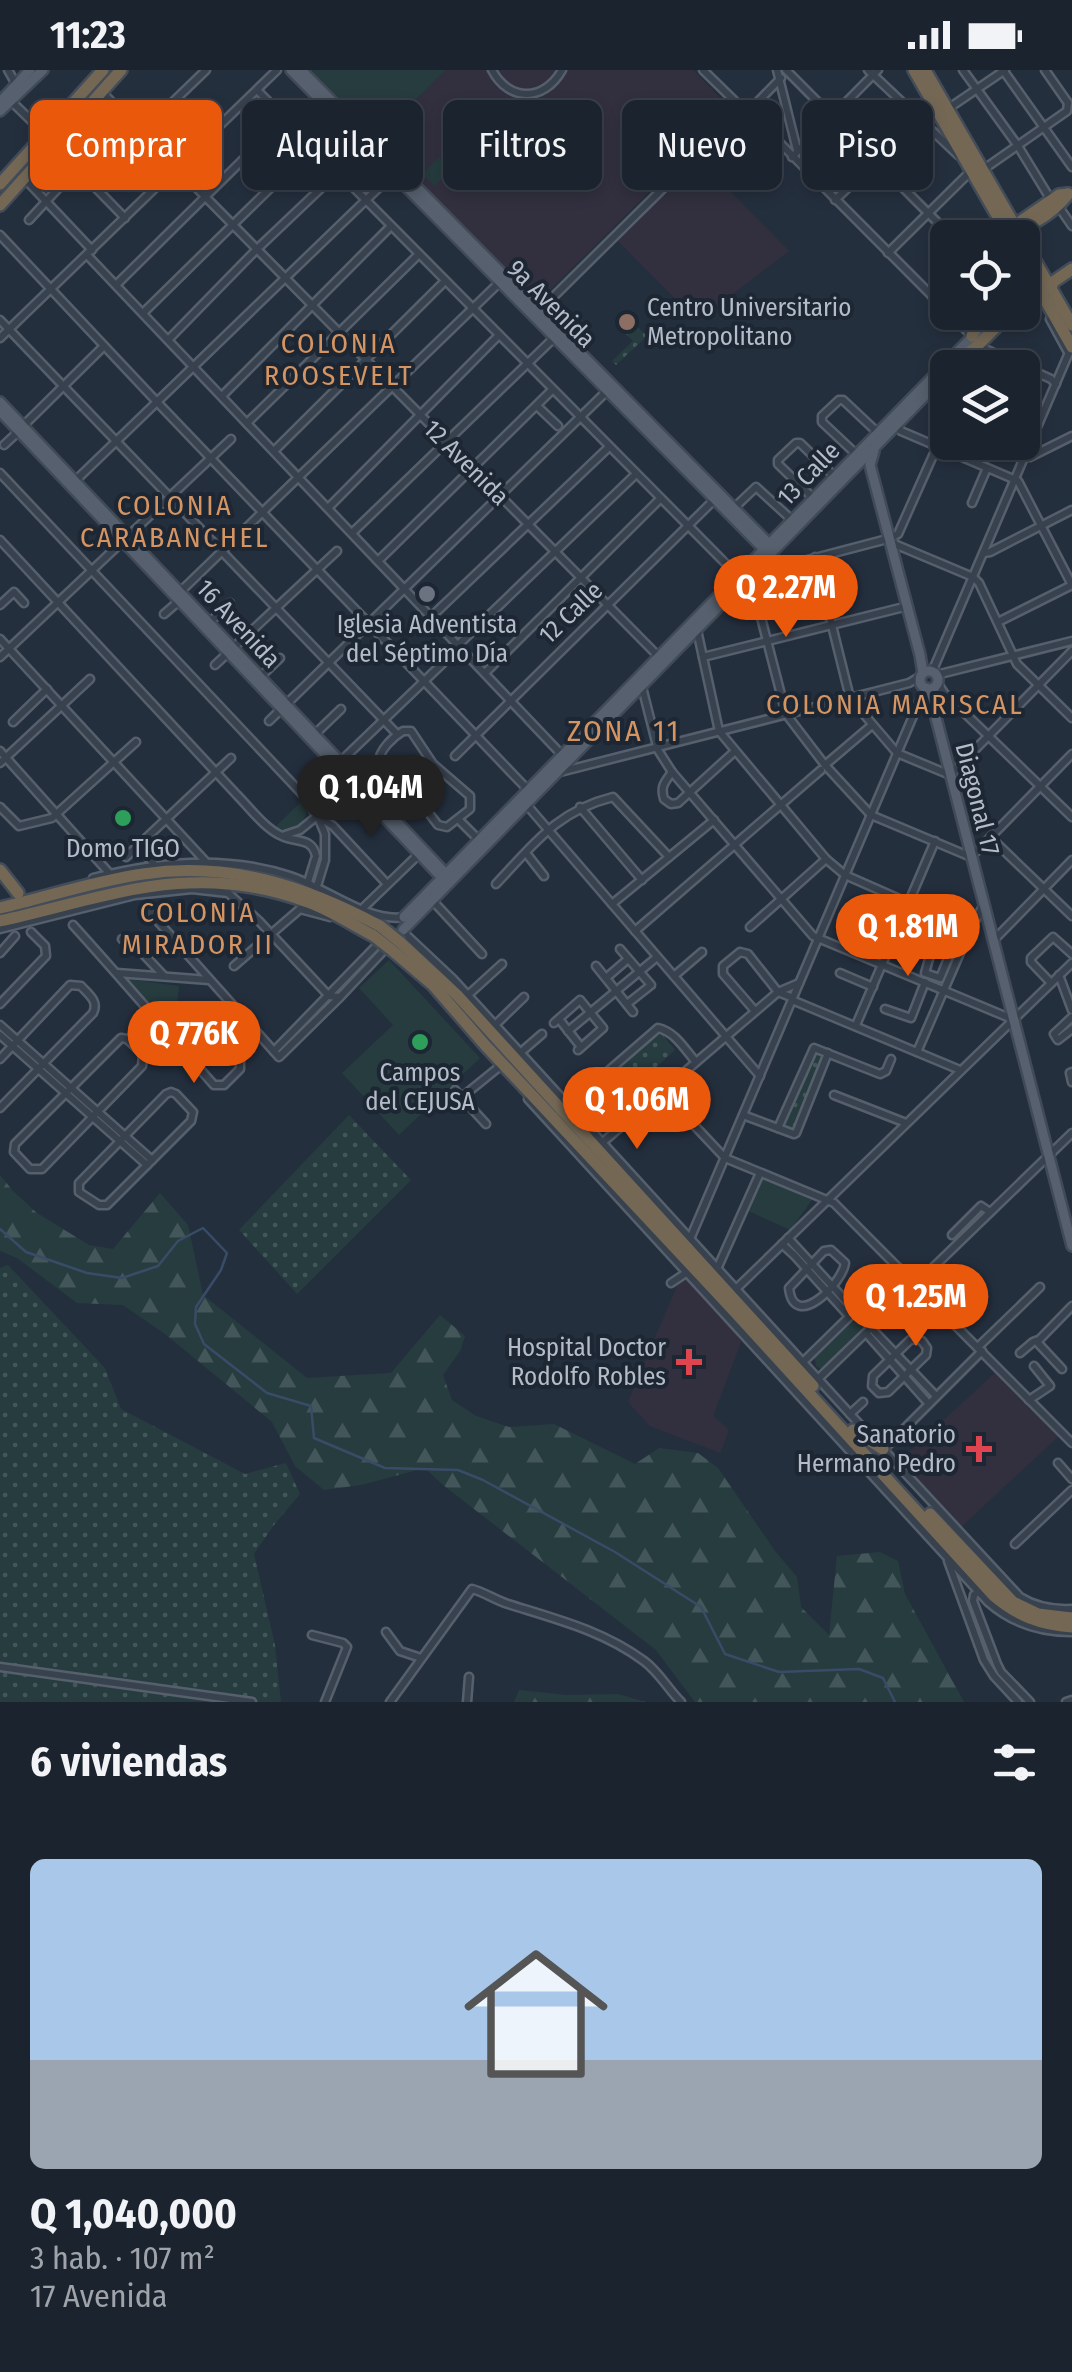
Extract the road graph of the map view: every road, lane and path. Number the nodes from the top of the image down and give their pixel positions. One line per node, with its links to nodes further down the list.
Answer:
1 (8, 70): 24 (street)
2 (30, 70): 24 (main road)
3 (43, 70): 24 (main road)
4 (83, 70): 23 (street)
5 (103, 70): 23 (highway)
6 (121, 70): 27 (highway)
7 (206, 70): 31 (street)
8 (277, 70): 25 (street)
9 (291, 70): 33 (main road, 9a Avenida)
10 (301, 70): 34 (main road, 9a Avenida)
11 (492, 70): 12 (street)
12 (562, 70)
13 (703, 70): 35 (street)
14 (777, 70): 22 (street)
15 (788, 70): 22 (street); 37 (street)
16 (914, 70): 41 (highway)
17 (925, 70): 43 (highway)
18 (963, 70): 26 (street)
19 (1004, 70): 26 (street); 47 (street)
20 (1045, 70): 42 (street)
21 (873, 72): 38 (street); 39 (street)
22 (779, 80): 36 (street); 53 (street)
23 (94, 81): 28 (highway)
24 (19, 88): 40 (main road)
25 (257, 90): 32 (street); 46 (street)
26 (976, 90): 43 (street); 51 (street)
27 (102, 92): 29 (highway); 30 (street, 12 Avenida)
28 (76, 100)
29 (95, 100)
30 (110, 100)
31 (176, 100)
32 (267, 100)
33 (322, 100)
34 (329, 100)
35 (733, 100)
36 (765, 100)
37 (817, 100)
38 (847, 100)
39 (902, 100)
40 (5, 102): 44 (main road); 45 (street)
41 (934, 106): 56 (highway)
42 (1071, 107): 47 (street)
43 (948, 109): 56 (highway)
44 (0, 111)
45 (30, 122)
46 (222, 124)
47 (1044, 127): 51 (street); 55 (street)
48 (933, 130): 56 (street)
49 (782, 144): 53 (street)
50 (802, 146): 53 (street)
51 (1018, 146): 56 (street); 77 (street)
52 (30, 151): 59 (highway)
53 (794, 154): 76 (street)
54 (242, 160): 73 (street)
55 (1072, 166)
56 (974, 168): 79 (street); 83 (highway)
57 (30, 171): 58 (highway)
58 (24, 178): 74 (street); 78 (highway)
59 (0, 184)
60 (56, 190): 74 (street)
61 (98, 190): 80 (street)
62 (154, 190): 80 (street)
63 (196, 190): 73 (street, 12 Avenida)
64 (267, 190): 86 (street)
65 (319, 190): 90 (street)
66 (356, 190): 75 (street)
67 (376, 190): 75 (street)
68 (415, 190): 95 (main road, 9a Avenida)
69 (661, 190): 104 (street)
70 (846, 190): 76 (street)
71 (905, 190): 79 (street)
72 (1070, 192): 77 (highway); 84 (main road)
73 (204, 198): 86 (street, 12 Avenida); 97 (street)
74 (46, 200): 81 (street); 91 (street)
75 (366, 200): 87 (street); 94 (street)
76 (836, 200): 92 (street)
77 (1054, 202): 85 (highway); 88 (street)
78 (0, 205)
79 (928, 213): 82 (street); 92 (street)
80 (125, 218): 91 (street)
81 (28, 220)
82 (935, 220)
83 (1006, 220)
84 (1025, 220)
85 (1034, 220)
86 (231, 225): 90 (street, 12 Avenida); 103 (street)
87 (391, 226): 93 (street); 101 (street)
88 (1072, 226)
89 (0, 234): 99 (street)
90 (256, 250): 94 (street, 12 Avenida); 116 (street)
91 (90, 252): 97 (street); 99 (street)
92 (888, 253): 100 (street)
93 (419, 254): 96 (street); 112 (street)
94 (284, 279): 101 (street, 12 Avenida); 124 (street)
95 (503, 279): 102 (street); 104 (main road, 9a Avenida)
96 (446, 281): 102 (street); 122 (street)
97 (116, 285): 103 (street)
98 (1048, 288): 106 (highway); 121 (highway)
99 (51, 290): 107 (street); 117 (street)
100 (930, 294)
101 (311, 306): 112 (street, 12 Avenida); 131 (street)
102 (472, 309): 113 (street); 127 (street)
103 (143, 313): 116 (street)
104 (537, 313): 114 (main road, 9a Avenida)
105 (0, 320): 107 (street)
106 (1072, 325)
107 (9, 330): 115 (street); 126 (street)
108 (962, 330): 118 (street)
109 (974, 330): 118 (highway)
110 (991, 330): 118 (highway)
111 (993, 330): 120 (main road, 13 Calle)
112 (338, 334): 122 (street, 12 Avenida); 140 (street)
113 (498, 335): 123 (street); 137 (street)
114 (558, 335): 123 (street); 128 (main road, 9a Avenida)
115 (0, 338)
116 (168, 340): 124 (street)
117 (104, 346): 126 (street); 133 (street)
118 (975, 346): 119 (highway); 125 (street); 144 (main road, 13 Calle)
119 (973, 350)
120 (976, 350)
121 (1071, 350): 125 (street)
122 (365, 360): 127 (street, 12 Avenida); 153 (street)
123 (528, 364): 129 (street); 148 (street)
124 (194, 366): 131 (street); 133 (street)
125 (1056, 384): 139 (street)
126 (63, 386): 143 (street); 147 (street)
127 (392, 387): 137 (street, 12 Avenida); 165 (street)
128 (610, 388): 134 (main road, 9a Avenida); 138 (street)
129 (552, 390): 135 (street); 138 (street)
130 (930, 390): 141 (main road, 13 Calle)
131 (222, 396): 140 (street)
132 (0, 402): 143 (main road, 16 Avenida)
133 (156, 402): 147 (street); 156 (street)
134 (628, 405): 172 (main road, 9a Avenida); 175 (main road, 9a Avenida)
135 (537, 406): 142 (street); 161 (street)
136 (0, 411): 143 (main road, 16 Avenida)
137 (419, 415): 148 (street, 12 Avenida); 174 (street)
138 (580, 418): 152 (street); 168 (street)
139 (1040, 422)
140 (247, 423): 153 (street)
141 (897, 424): 149 (street); 150 (main road, 13 Calle)
142 (558, 426)
143 (21, 428): 151 (street); 167 (main road, 16 Avenida); 184 (main road, 16 Avenida)
144 (877, 432): 155 (main road, 13 Calle); 155 (street)
145 (1072, 436): 154 (street)
146 (231, 440): 156 (street)
147 (116, 442): 167 (street); 169 (street)
148 (446, 442): 161 (street, 12 Avenida); 182 (street)
149 (930, 443)
150 (878, 444): 185 (main road, Diagonal 17); 186 (main road, 13 Calle)
151 (4, 446)
152 (609, 447): 163 (street); 180 (street)
153 (274, 451): 165 (street)
154 (1040, 452)
155 (856, 454): 164 (main road, 13 Calle)
156 (211, 459): 169 (street); 177 (street)
157 (931, 460): 185 (street)
158 (969, 460): 160 (street)
159 (1024, 460): 166 (street)
160 (987, 468): 166 (street); 173 (street)
161 (472, 469): 168 (street, 12 Avenida); 192 (street)
162 (0, 473): 194 (street)
163 (636, 474): 171 (street); 188 (street)
164 (834, 476): 170 (main road, 13 Calle); 170 (street)
165 (300, 478): 174 (street); 177 (street)
166 (1016, 480): 179 (street); 190 (street)
167 (75, 481): 184 (main road, 16 Avenida)
168 (500, 496): 180 (street, 12 Avenida); 201 (street)
169 (170, 498): 184 (street); 189 (street)
170 (813, 498): 178 (main road, 13 Calle)
171 (660, 499): 181 (street); 199 (street)
172 (715, 499): 181 (street, 12 Calle); 186 (main road, 9a Avenida)
173 (972, 504)
174 (328, 508): 182 (street)
175 (734, 508): 178 (street); 186 (main road, 9a Avenida)
176 (1072, 510): 179 (street)
177 (263, 514): 189 (street); 195 (street)
178 (792, 520): 186 (main road, 13 Calle)
179 (1040, 524): 190 (street); 200 (street)
180 (528, 526): 188 (street, 12 Avenida); 211 (street)
181 (687, 526): 197 (street); 207 (street, 12 Calle)
182 (352, 533): 192 (street)
183 (0, 540): 203 (street)
184 (126, 540): 194 (street); 202 (main road, 16 Avenida)
185 (891, 541): 191 (street); 198 (street); 208 (main road, Diagonal 17)
186 (769, 549): 193 (street, 9a Avenida); 196 (main road, 13 Calle); 197 (main road, 13 Calle)
187 (337, 551): 195 (street)
188 (555, 552): 199 (street, 12 Avenida); 220 (street)
189 (222, 553): 202 (street); 209 (street)
190 (984, 553): 198 (street)
191 (815, 557): 193 (street); 215 (street)
192 (378, 561): 201 (street)
193 (782, 566): 196 (street)
194 (93, 570): 203 (street); 286 (street)
195 (317, 570): 209 (street); 214 (street)
196 (750, 575): 216 (main road, 13 Calle); 219 (street)
197 (738, 576): 228 (main road, 13 Calle)
198 (973, 577): 212 (street); 235 (street)
199 (580, 578): 207 (street, 12 Avenida); 232 (street)
200 (1072, 585): 212 (street)
201 (405, 589): 211 (street); 214 (street)
202 (180, 597): 210 (street); 213 (main road, 16 Avenida); 222 (main road, 16 Avenida)
203 (58, 602): 221 (street); 272 (street)
204 (24, 603): 206 (street)
205 (230, 603): 213 (street)
206 (0, 605)
207 (608, 605): 228 (street, 12 Avenida); 241 (street, 12 Calle)
208 (908, 606): 215 (street); 235 (main road, Diagonal 17)
209 (275, 609): 222 (street); 229 (street)
210 (164, 614)
211 (432, 617): 220 (street)
212 (998, 622): 224 (street)
213 (209, 623): 222 (main road, 16 Avenida)
214 (369, 624): 229 (street); 236 (street)
215 (832, 626): 219 (street); 240 (street)
216 (697, 628): 226 (street); 228 (main road, 13 Calle)
217 (0, 639): 221 (street)
218 (1072, 641): 224 (street)
219 (767, 642): 226 (street); 247 (street)
220 (458, 645): 232 (street)
221 (9, 648): 225 (street); 239 (street)
222 (231, 651): 231 (street); 233 (main road, 16 Avenida); 245 (main road, 16 Avenida)
223 (1072, 651): 238 (street)
224 (1014, 656): 235 (street); 238 (street)
225 (0, 657)
226 (703, 657): 253 (street)
227 (280, 658): 233 (street)
228 (661, 659): 237 (main road, 13 Calle); 265 (main road, 13 Calle)
229 (328, 664): 245 (street); 249 (street)
230 (443, 664): 236 (street)
231 (216, 666)
232 (485, 673): 241 (street)
233 (260, 677): 245 (main road, 16 Avenida)
234 (90, 679): 244 (street)
235 (928, 681): 240 (street); 242 (street); 243 (main road, Diagonal 17); 258 (street)
236 (424, 682): 249 (street); 256 (street)
237 (641, 685): 257 (street); 275 (main road, 13 Calle)
238 (1038, 685): 248 (street); 258 (street)
239 (47, 690): 244 (street); 250 (street)
240 (850, 698): 247 (street); 252 (street)
241 (511, 700): 256 (street, 12 Calle); 265 (street)
242 (918, 702): 243 (main road); 263 (street)
243 (932, 705): 274 (main road, Diagonal 17)
244 (62, 706): 267 (street); 269 (street)
245 (284, 708): 251 (street); 255 (main road, 16 Avenida); 270 (main road, 16 Avenida)
246 (341, 709): 255 (street)
247 (786, 714): 253 (street); 271 (street)
248 (1072, 718)
249 (382, 720): 254 (street); 270 (street)
250 (12, 722)
251 (270, 722)
252 (872, 725): 263 (street); 271 (street)
253 (718, 732): 260 (street); 262 (street)
254 (397, 734): 289 (street); 289 (street)
255 (314, 735): 270 (main road, 16 Avenida)
256 (476, 735): 266 (street, 12 Calle); 278 (street)
257 (654, 735): 260 (street); 261 (street)
258 (989, 736): 274 (street); 277 (street)
259 (136, 742): 269 (street)
260 (660, 747): 261 (street); 273 (street); 275 (street)
261 (644, 750): 275 (street)
262 (734, 752): 279 (street); 281 (street)
263 (897, 753): 274 (street); 285 (street)
264 (1072, 754): 277 (street)
265 (562, 755): 275 (main road, 13 Calle)
266 (455, 756)
267 (2, 757): 284 (street)
268 (231, 758): 272 (street)
269 (114, 763): 284 (street); 288 (street)
270 (338, 765): 276 (street); 303 (main road, 16 Avenida); 318 (main road, 16 Avenida)
271 (823, 768): 281 (street); 285 (street)
272 (216, 772): 288 (street); 294 (street)
273 (672, 772): 279 (street); 279 (street)
274 (950, 774): 306 (main road, Diagonal 17)
275 (550, 776): 278 (main road, 13 Calle); 280 (main road, 13 Calle)
276 (324, 779)
277 (1040, 786): 287 (street); 296 (street)
278 (528, 790): 297 (main road, 13 Calle)
279 (690, 793): 290 (street)
280 (526, 804): 292 (street); 314 (main road, 13 Calle)
281 (780, 804): 300 (street); 308 (street)
282 (0, 807): 284 (street)
283 (580, 807): 292 (street); 305 (street); 319 (street)
284 (58, 814): 315 (street)
285 (870, 815): 299 (street); 316 (street)
286 (318, 816): 291 (street); 293 (street); 295 (street)
287 (1072, 817)
288 (165, 819): 301 (street); 310 (street)
289 (459, 820): 297 (street)
290 (714, 820): 300 (street); 305 (street)
291 (304, 827): 294 (street); 298 (street)
292 (549, 829): 302 (street); 330 (street)
293 (336, 830): 295 (street); 321 (street)
294 (277, 834): 298 (street)
295 (324, 834): 307 (street)
296 (990, 838): 306 (street); 325 (street)
297 (479, 840): 318 (main road, 13 Calle)
298 (306, 842): 307 (street)
299 (935, 842): 306 (street); 329 (street)
300 (734, 844): 327 (street); 343 (street)
301 (138, 846): 304 (street); 311 (street)
302 (526, 853): 317 (street); 322 (street)
303 (418, 854): 318 (main road, 16 Avenida); 321 (street)
304 (126, 857)
305 (669, 857): 319 (street)
306 (972, 857): 331 (main road, Diagonal 17)
307 (320, 858): 320 (street); 324 (street)
308 (826, 858): 316 (street); 327 (street)
309 (1072, 860): 325 (street)
310 (206, 862): 311 (street); 312 (street)
311 (154, 865): 315 (street)
312 (238, 865): 320 (street); 323 (highway)
313 (0, 868): 326 (highway)
314 (458, 873): 318 (main road); 328 (main road, 13 Calle)
315 (110, 874): 326 (street)
316 (845, 875): 329 (street); 347 (street)
317 (544, 876)
318 (443, 877): 337 (main road, 13 Calle)
319 (642, 880): 330 (street)
320 (308, 882): 324 (street)
321 (387, 884): 333 (street)
322 (496, 884)
323 (288, 885): 335 (highway); 342 (highway)
324 (316, 886): 333 (street)
325 (1044, 888): 336 (street); 350 (street)
326 (23, 894): 335 (street)
327 (781, 898): 340 (street); 347 (street)
328 (432, 900): 349 (main road, 13 Calle); 355 (street)
329 (909, 903): 341 (street); 362 (street)
330 (612, 904): 343 (street)
331 (984, 905): 341 (street); 350 (main road, Diagonal 17)
332 (146, 908): 372 (street)
333 (362, 908): 337 (street)
334 (56, 913): 335 (highway); 335 (street); 345 (street)
335 (7, 914): 338 (highway)
336 (1072, 916)
337 (404, 917): 381 (street, 13 Calle)
338 (346, 922): 342 (highway); 345 (street)
339 (73, 925): 366 (street)
340 (750, 927)
341 (970, 930): 352 (street)
342 (377, 931): 349 (highway, bridge)
343 (635, 931): 358 (street)
344 (31, 932): 385 (street)
345 (271, 934): 363 (street); 381 (street)
346 (15, 936): 353 (street)
347 (818, 938): 362 (street); 375 (street)
348 (122, 939): 369 (street)
349 (399, 941): 357 (street, 13 Calle); 380 (street); 403 (highway); 415 (highway)
350 (993, 941): 393 (main road, Diagonal 17)
351 (620, 949): 359 (street)
352 (956, 951): 352 (street); 378 (street)
353 (0, 952)
354 (702, 952): 370 (street)
355 (482, 954)
356 (1072, 954): 374 (street)
357 (379, 955): 382 (street, 13 Calle); 412 (street)
358 (657, 956): 365 (street); 370 (street)
359 (628, 958): 365 (street); 371 (street)
360 (1072, 963): 368 (street)
361 (502, 964): 380 (street)
362 (882, 964): 373 (street); 376 (street)
363 (234, 966)
364 (596, 966): 371 (street)
365 (639, 972): 377 (street); 386 (street)
366 (116, 973): 369 (street); 389 (street)
367 (840, 973): 376 (street)
368 (1059, 975): 374 (street); 392 (street)
369 (164, 976): 372 (street)
370 (674, 976): 401 (street)
371 (606, 978): 377 (street)
372 (210, 980): 406 (street)
373 (926, 982): 378 (street); 387 (street)
374 (1051, 983): 393 (street)
375 (799, 984): 379 (street); 384 (street)
376 (872, 987): 396 (street)
377 (616, 990): 386 (street); 390 (street)
378 (944, 990): 393 (street); 405 (street)
379 (778, 992): 384 (street); 388 (street); 388 (street)
380 (468, 995): 395 (street)
381 (330, 996): 382 (street); 406 (street, 13 Calle)
382 (340, 997): 406 (street, 13 Calle)
383 (524, 997): 395 (street)
384 (793, 998): 396 (street); 416 (street)
385 (0, 1004)
386 (627, 1004): 391 (street)
387 (885, 1009)
388 (755, 1011): 401 (street)
389 (150, 1012): 389 (street)
390 (590, 1012): 398 (street); 398 (street); 398 (street)
391 (633, 1012)
392 (1072, 1014): 397 (street)
393 (1014, 1020): 413 (street); 434 (main road, Diagonal 17)
394 (0, 1025): 402 (street)
395 (495, 1025): 404 (street)
396 (856, 1025): 405 (street)
397 (1072, 1029)
398 (568, 1031)
399 (542, 1034): 404 (street)
400 (0, 1035): 402 (street)
401 (725, 1036): 410 (street); 416 (street)
402 (15, 1044): 408 (street); 411 (street); 411 (street)
403 (485, 1044): 412 (highway); 439 (highway)
404 (520, 1052): 420 (street)
405 (917, 1052): 413 (street)
406 (276, 1054)
407 (828, 1054): 409 (street); 430 (street); 430 (street)
408 (0, 1058)
409 (891, 1059)
410 (695, 1061): 421 (street); 427 (street)
411 (42, 1067): 419 (street); 424 (street)
412 (500, 1069): 423 (street); 436 (street)
413 (960, 1070): 428 (street)
414 (1071, 1072): 417 (street)
415 (528, 1074): 420 (highway); 449 (highway)
416 (760, 1076): 426 (street)
417 (1072, 1082)
418 (455, 1090): 423 (street)
419 (69, 1091): 425 (street); 425 (street); 425 (street)
420 (554, 1091): 433 (street)
421 (662, 1091): 427 (street); 435 (street)
422 (834, 1096): 428 (street)
423 (462, 1098): 429 (street)
424 (0, 1108)
425 (96, 1115): 432 (street)
426 (743, 1115): 430 (street); 435 (street)
427 (631, 1116): 433 (street)
428 (906, 1123): 440 (street)
429 (486, 1124)
430 (778, 1128)
431 (1072, 1132): 434 (street)
432 (124, 1140): 437 (street); 437 (street); 437 (street)
433 (603, 1142): 443 (street)
434 (1048, 1155): 441 (street); 450 (main road, Diagonal 17)
435 (725, 1158): 438 (street); 449 (street)
436 (584, 1162): 439 (highway); 454 (street)
437 (150, 1163)
438 (760, 1173): 440 (street); 453 (street)
439 (613, 1184): 461 (highway)
440 (827, 1200): 448 (street); 452 (street)
441 (990, 1212): 442 (street); 444 (street)
442 (970, 1217): 444 (street); 445 (street)
443 (671, 1218): 449 (highway)
444 (978, 1224): 446 (street)
445 (961, 1226): 446 (street); 447 (street)
446 (969, 1233): 456 (street)
447 (952, 1235)
448 (785, 1241): 451 (street); 458 (street)
449 (691, 1245): 453 (street); 481 (highway)
450 (1072, 1246)
451 (809, 1266): 459 (street); 459 (street); 459 (street)
452 (899, 1268): 456 (street); 462 (street)
453 (717, 1269): 458 (street)
454 (688, 1273): 455 (street); 464 (street)
455 (672, 1283)
456 (916, 1285): 463 (street); 466 (street)
457 (1040, 1287): 466 (street)
458 (736, 1288): 470 (street)
459 (830, 1289): 462 (street)
460 (1072, 1306): 465 (street)
461 (734, 1311): 464 (highway); 488 (highway)
462 (852, 1314): 470 (street)
463 (869, 1331): 467 (street); 469 (street); 475 (street)
464 (750, 1340): 487 (street)
465 (1036, 1341): 468 (street); 472 (street)
466 (980, 1349): 476 (street); 477 (street)
467 (896, 1353): 469 (street); 473 (street); 473 (street)
468 (1020, 1354)
469 (888, 1360): 474 (street); 474 (street)
470 (803, 1362): 475 (street)
471 (1034, 1366): 477 (street)
472 (1062, 1369)
473 (911, 1370): 474 (street); 476 (street)
474 (904, 1376): 479 (street)
475 (818, 1379): 480 (street)
476 (936, 1396): 479 (street)
477 (1029, 1400): 482 (street)
478 (864, 1402): 480 (street)
479 (929, 1404): 483 (street)
480 (850, 1414): 483 (street)
481 (853, 1430): 483 (highway); 492 (highway)
482 (1072, 1443)
483 (883, 1450): 489 (street)
484 (1058, 1462): 485 (street)
485 (1072, 1479)
486 (1072, 1490): 490 (street)
487 (900, 1507): 488 (highway); 491 (street)
488 (929, 1525): 496 (highway)
489 (956, 1530): 492 (highway); 495 (street)
490 (1014, 1544)
491 (946, 1556): 493 (street); 494 (street)
492 (986, 1576): 495 (highway)
493 (978, 1592): 494 (street); 496 (street)
494 (971, 1609): 507 (street); 508 (street)
495 (1072, 1613)
496 (1072, 1629)
497 (388, 1634): 499 (street)
498 (312, 1635): 503 (street)
499 (417, 1655): 504 (street); 506 (street)
500 (0, 1666): 502 (street)
501 (469, 1676): 505 (street)
502 (252, 1702)
503 (325, 1702)
504 (390, 1702)
505 (467, 1702)
506 (681, 1702)
507 (1018, 1702)
508 (1030, 1702)

